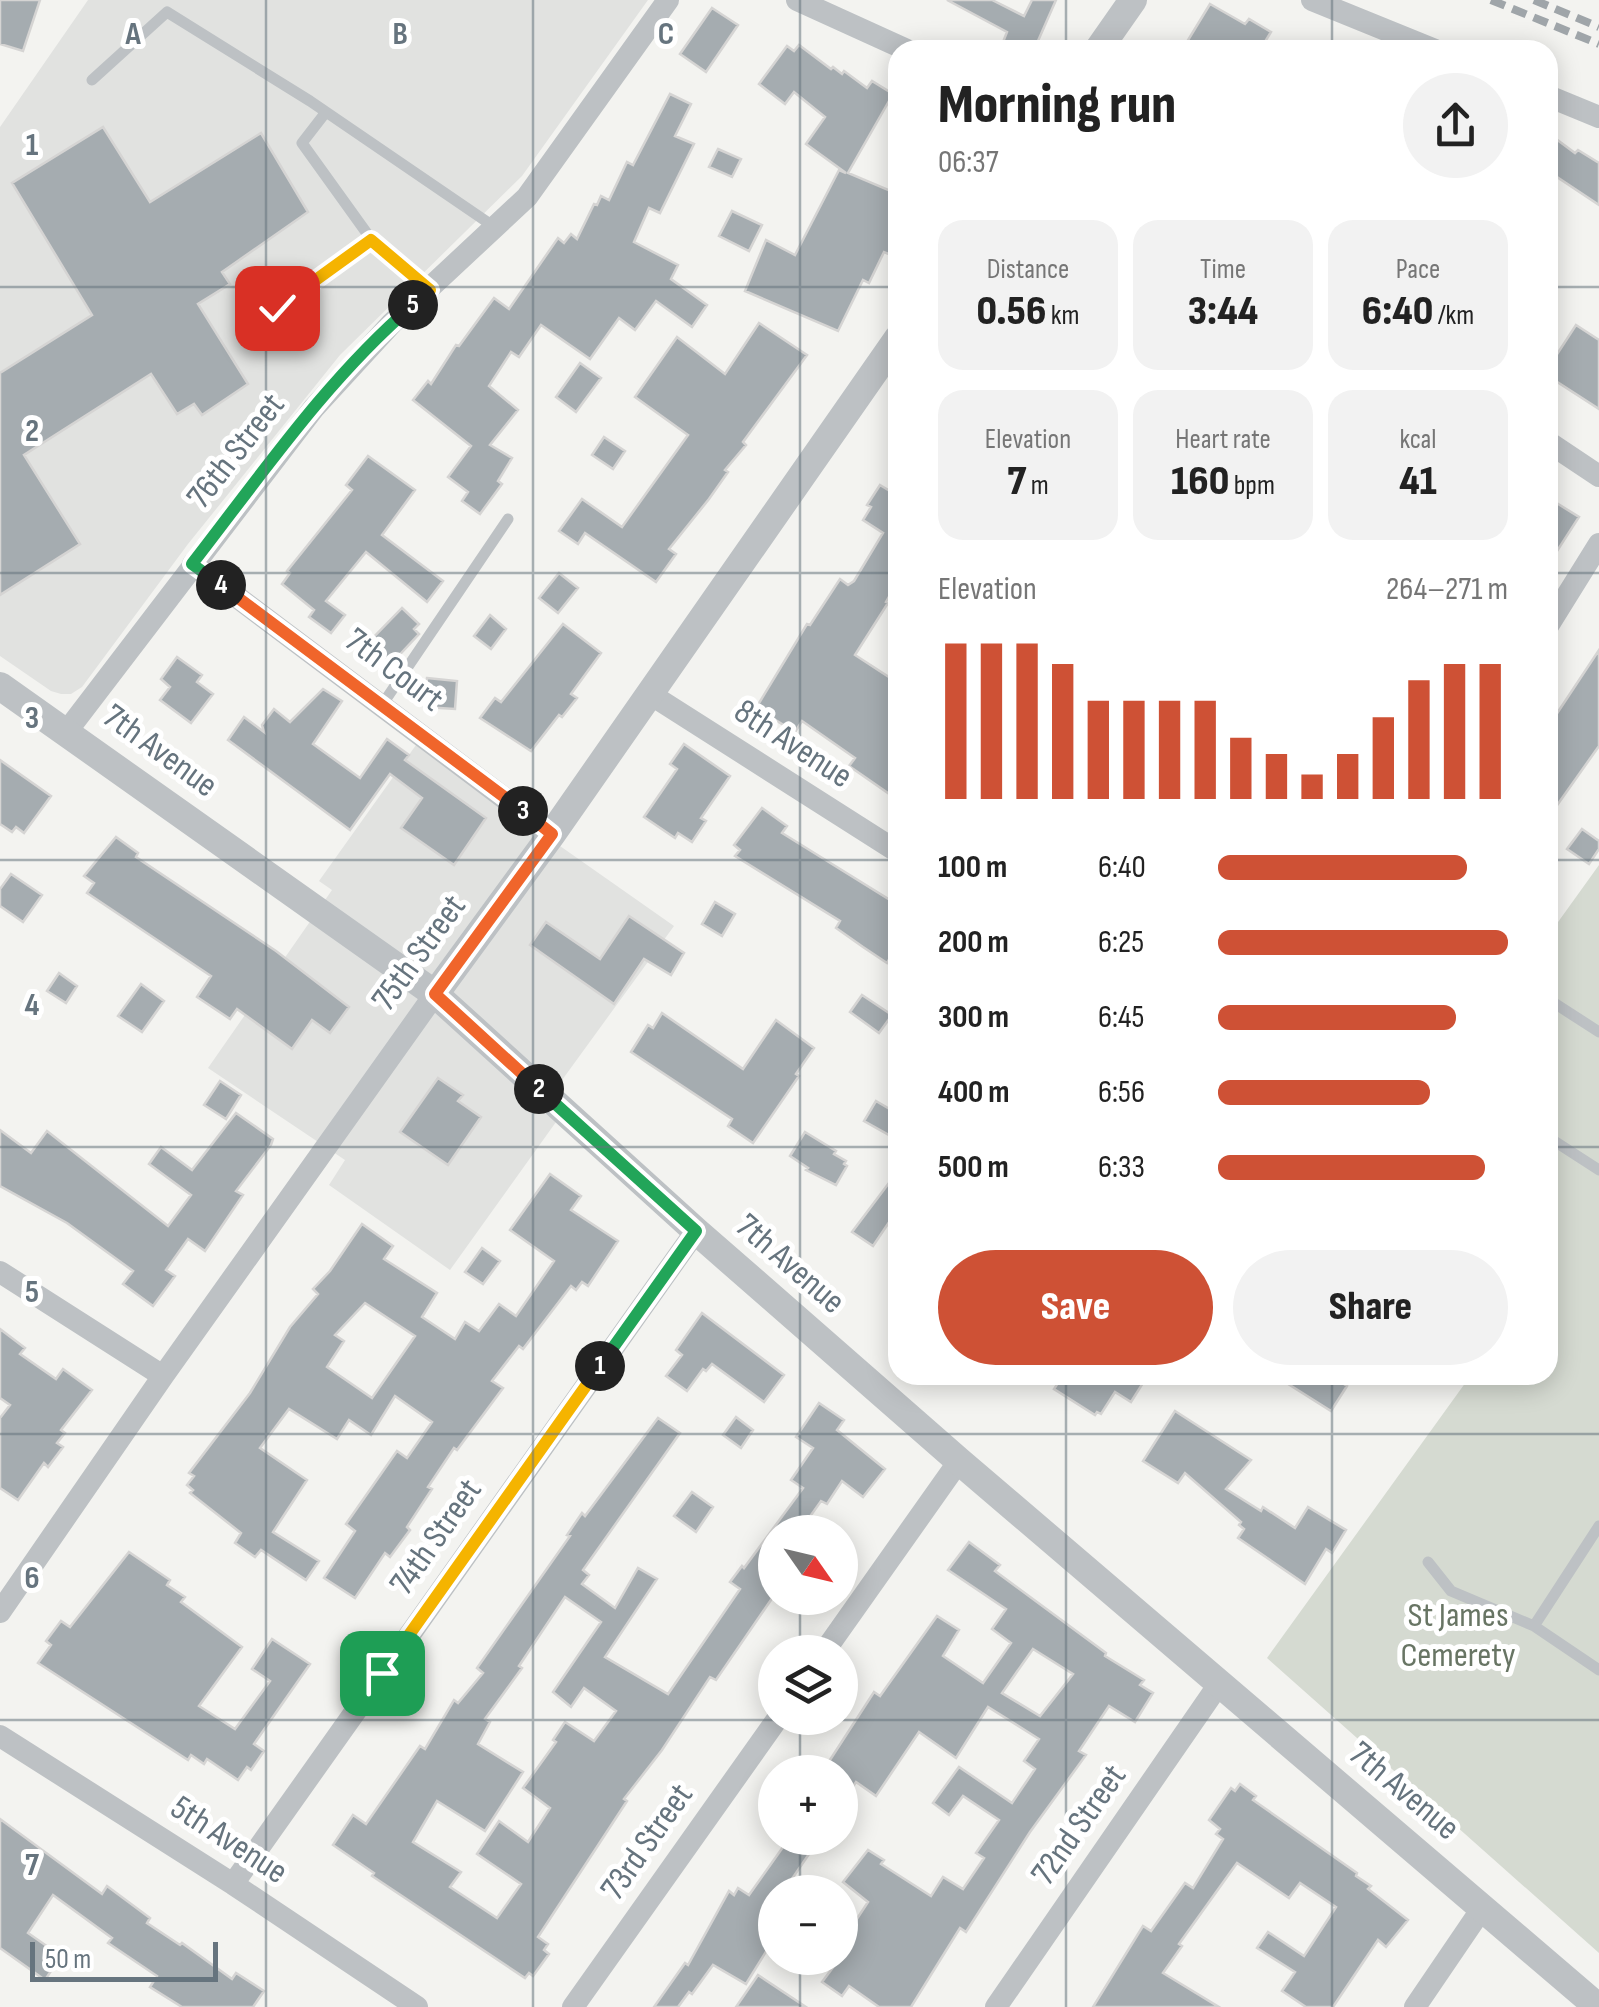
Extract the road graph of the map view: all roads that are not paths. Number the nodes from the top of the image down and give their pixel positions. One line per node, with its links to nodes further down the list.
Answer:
1 (668, 0): 12 (street, 76th Street)
2 (797, 0): 7 (street)
3 (1133, 0): 5 (street)
4 (1312, 0): 6 (street)
5 (1105, 40)
6 (1410, 40)
7 (888, 41)
8 (92, 80): 10 (lane)
9 (1558, 100): 11 (street)
10 (326, 112): 12 (lane); 13 (lane)
11 (1599, 117)
12 (496, 228): 14 (street, 76th Street)
13 (371, 240): 14 (lane); 15 (lane)
14 (430, 290): 21 (street, 76th Street)
15 (277, 308)
16 (888, 352): 24 (street, 75th Street)
17 (1558, 449): 18 (street)
18 (1599, 476)
19 (508, 519): 25 (lane)
20 (1599, 544): 22 (street)
21 (192, 564): 25 (street, 7th Court); 26 (street, 76th Street)
22 (1558, 610)
23 (0, 686): 26 (street, 7th Avenue)
24 (650, 694): 27 (street, 75th Street); 28 (street, 8th Avenue)
25 (382, 705): 27 (street, 7th Court)
26 (67, 731): 29 (street, 7th Avenue)
27 (552, 834): 29 (street, 75th Street)
28 (888, 846)
29 (435, 994): 34 (street, 7th Avenue); 36 (street, 75th Street)
30 (1558, 1006): 31 (lane)
31 (1599, 1032)
32 (1558, 1143): 33 (lane)
33 (1599, 1170)
34 (696, 1231): 37 (street, 7th Avenue); 47 (street, 74th Street)
35 (0, 1272): 36 (street)
36 (163, 1376): 40 (street, 75th Street)
37 (959, 1461): 42 (street); 44 (street, 7th Avenue)
38 (1599, 1526): 41 (lane)
39 (1428, 1562): 41 (lane)
40 (0, 1612)
41 (1534, 1626): 43 (lane)
42 (836, 1635)
43 (1599, 1670)
44 (1219, 1684): 48 (street, 7th Avenue); 51 (street, 72nd Street)
45 (766, 1735): 50 (street, 73rd Street)
46 (0, 1736): 47 (street, 5th Avenue)
47 (233, 1884): 49 (street, 5th Avenue)
48 (1484, 1907): 52 (street); 53 (street, 7th Avenue)
49 (417, 2007)
50 (574, 2007)
51 (996, 2007)
52 (1415, 2007)
53 (1598, 2007)

